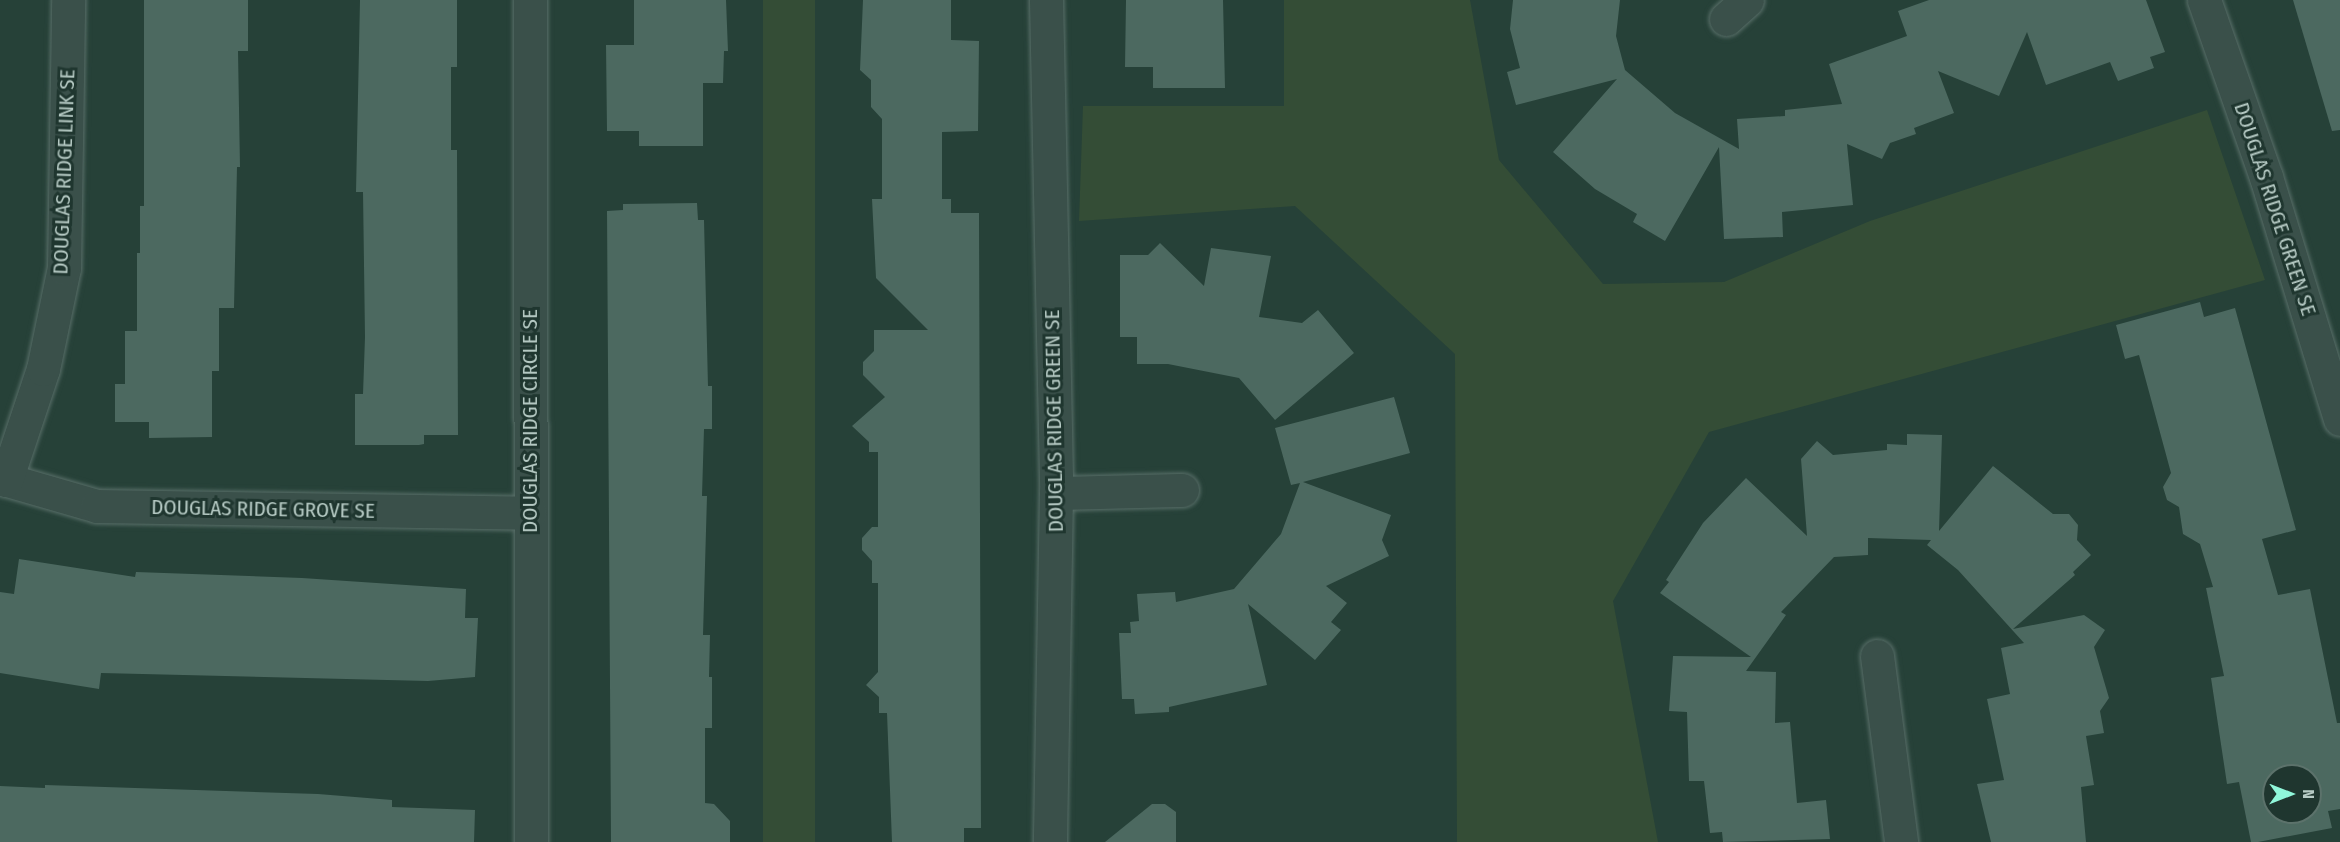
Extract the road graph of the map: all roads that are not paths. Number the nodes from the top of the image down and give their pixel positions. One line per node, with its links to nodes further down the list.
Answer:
1 (68, 0): 6 (street, DOUGLAS RIDGE LINK SE)
2 (530, 0): 9 (street, DOUGLAS RIDGE CIRCLE SE)
3 (1046, 0): 8 (street, DOUGLAS RIDGE GREEN SE)
4 (2204, 0): 5 (street, DOUGLAS RIDGE GREEN SE)
5 (2340, 419)
6 (3, 479): 9 (street, DOUGLAS RIDGE GROVE SE)
7 (1182, 490): 8 (street)
8 (1056, 493): 12 (street, DOUGLAS RIDGE GREEN SE)
9 (530, 513): 11 (street, DOUGLAS RIDGE CIRCLE SE)
10 (1877, 656): 13 (street)
11 (531, 842)
12 (1050, 842)
13 (1900, 842)

